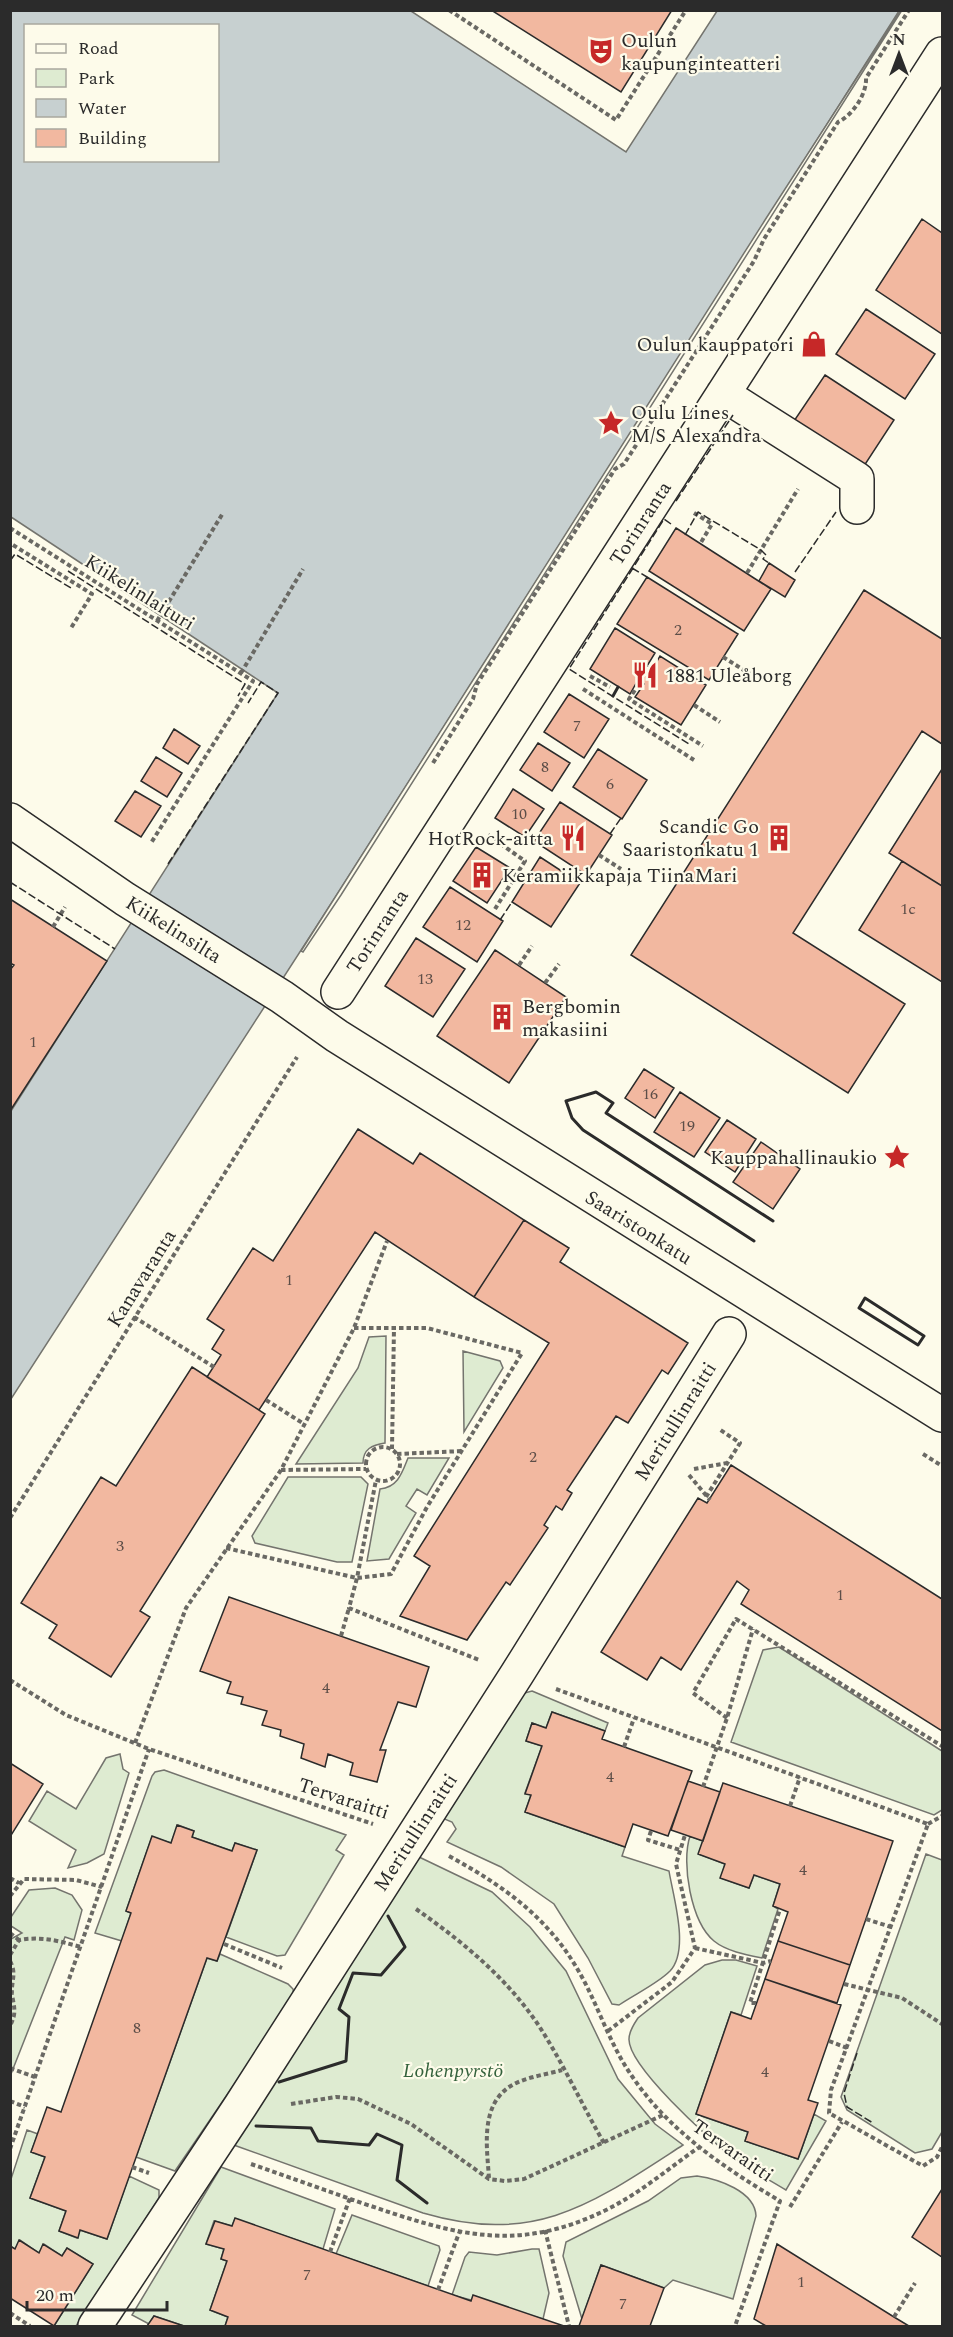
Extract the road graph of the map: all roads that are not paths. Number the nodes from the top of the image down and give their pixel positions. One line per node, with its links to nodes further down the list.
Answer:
1 (942, 54): 2 (street, Torinranta)
2 (723, 394): 3 (street); 5 (street, Torinranta)
3 (857, 507)
4 (10, 820): 6 (street, Kiikelinsilta)
5 (338, 992)
6 (337, 1036): 8 (street, Saaristonkatu)
7 (729, 1334): 9 (street, Meritullinraitti)
8 (942, 1415)
9 (95, 2326)

